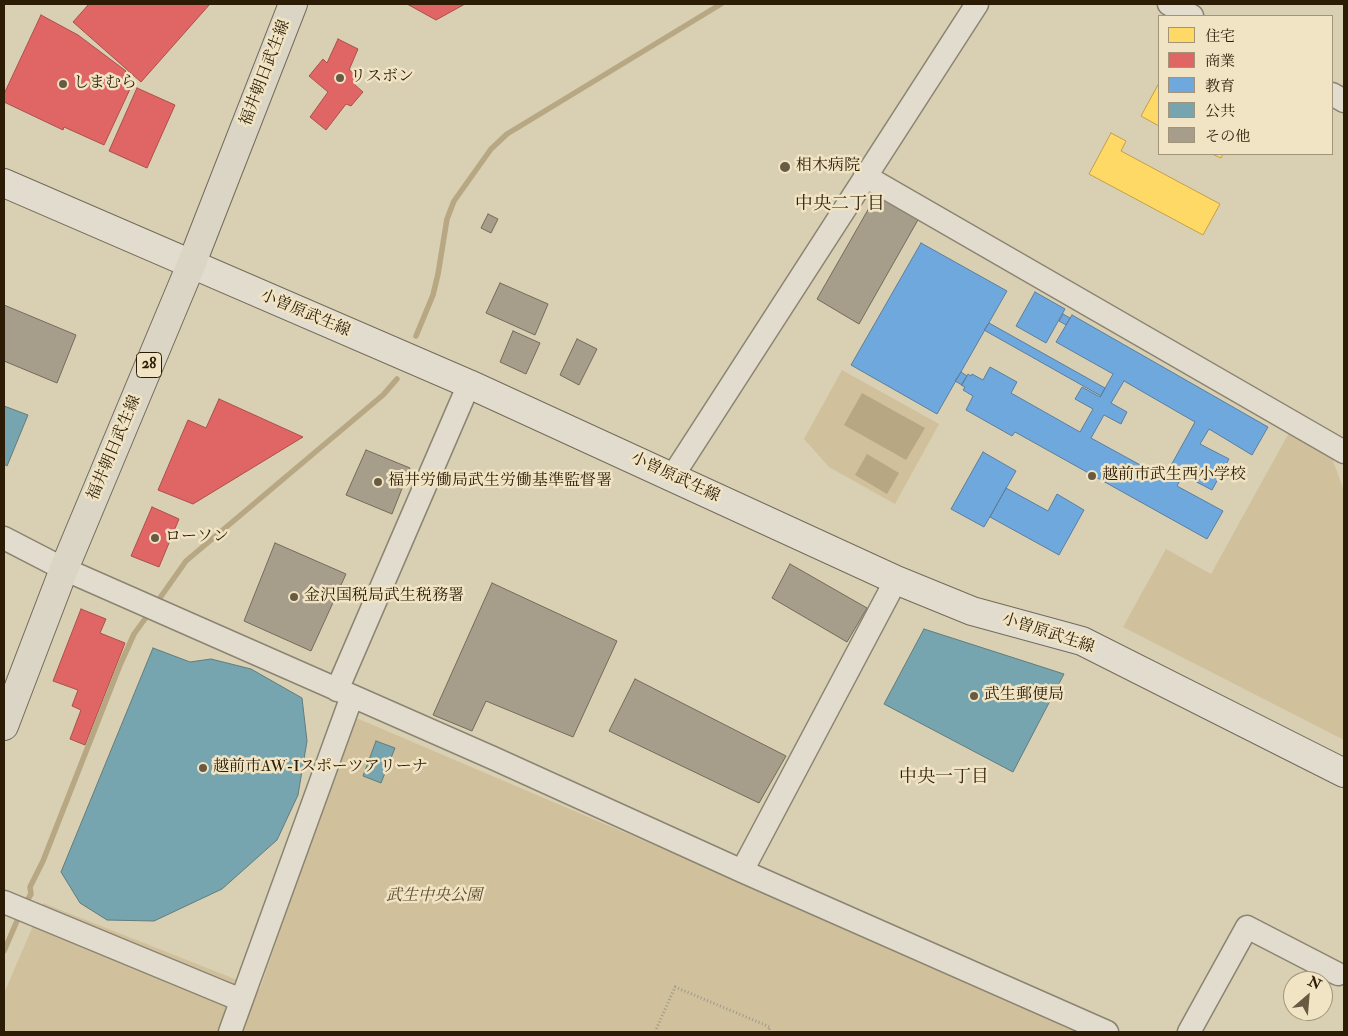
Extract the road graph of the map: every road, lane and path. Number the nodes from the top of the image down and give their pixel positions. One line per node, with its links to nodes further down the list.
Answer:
1 (293, 4): 9 (main road, 福井朝日武生線 / 28)
2 (977, 4): 7 (street)
3 (1169, 4): 4 (street)
4 (1190, 15)
5 (1333, 95): 6 (street)
6 (1344, 101)
7 (865, 176): 11 (street); 12 (street)
8 (4, 183): 9 (main road, 小曽原武生線)
9 (191, 265): 10 (main road, 小曽原武生線); 14 (main road, 福井朝日武生線 / 28)
10 (469, 384): 12 (main road, 小曽原武生線); 16 (street)
11 (1344, 452)
12 (672, 477): 15 (main road, 小曽原武生線)
13 (4, 538): 14 (street)
14 (64, 569): 16 (street); 17 (main road, 福井朝日武生線 / 28)
15 (896, 580): 18 (main road, 小曽原武生線); 19 (street)
16 (344, 693): 19 (street); 22 (street)
17 (4, 726)
18 (1344, 773)
19 (742, 871): 26 (street)
20 (4, 902): 22 (street)
21 (1338, 974): 27 (street)
22 (241, 1000): 23 (street)
23 (230, 1032)
24 (656, 1032): 25 (path)
25 (768, 1032)
26 (1106, 1032)
27 (1190, 1032)

